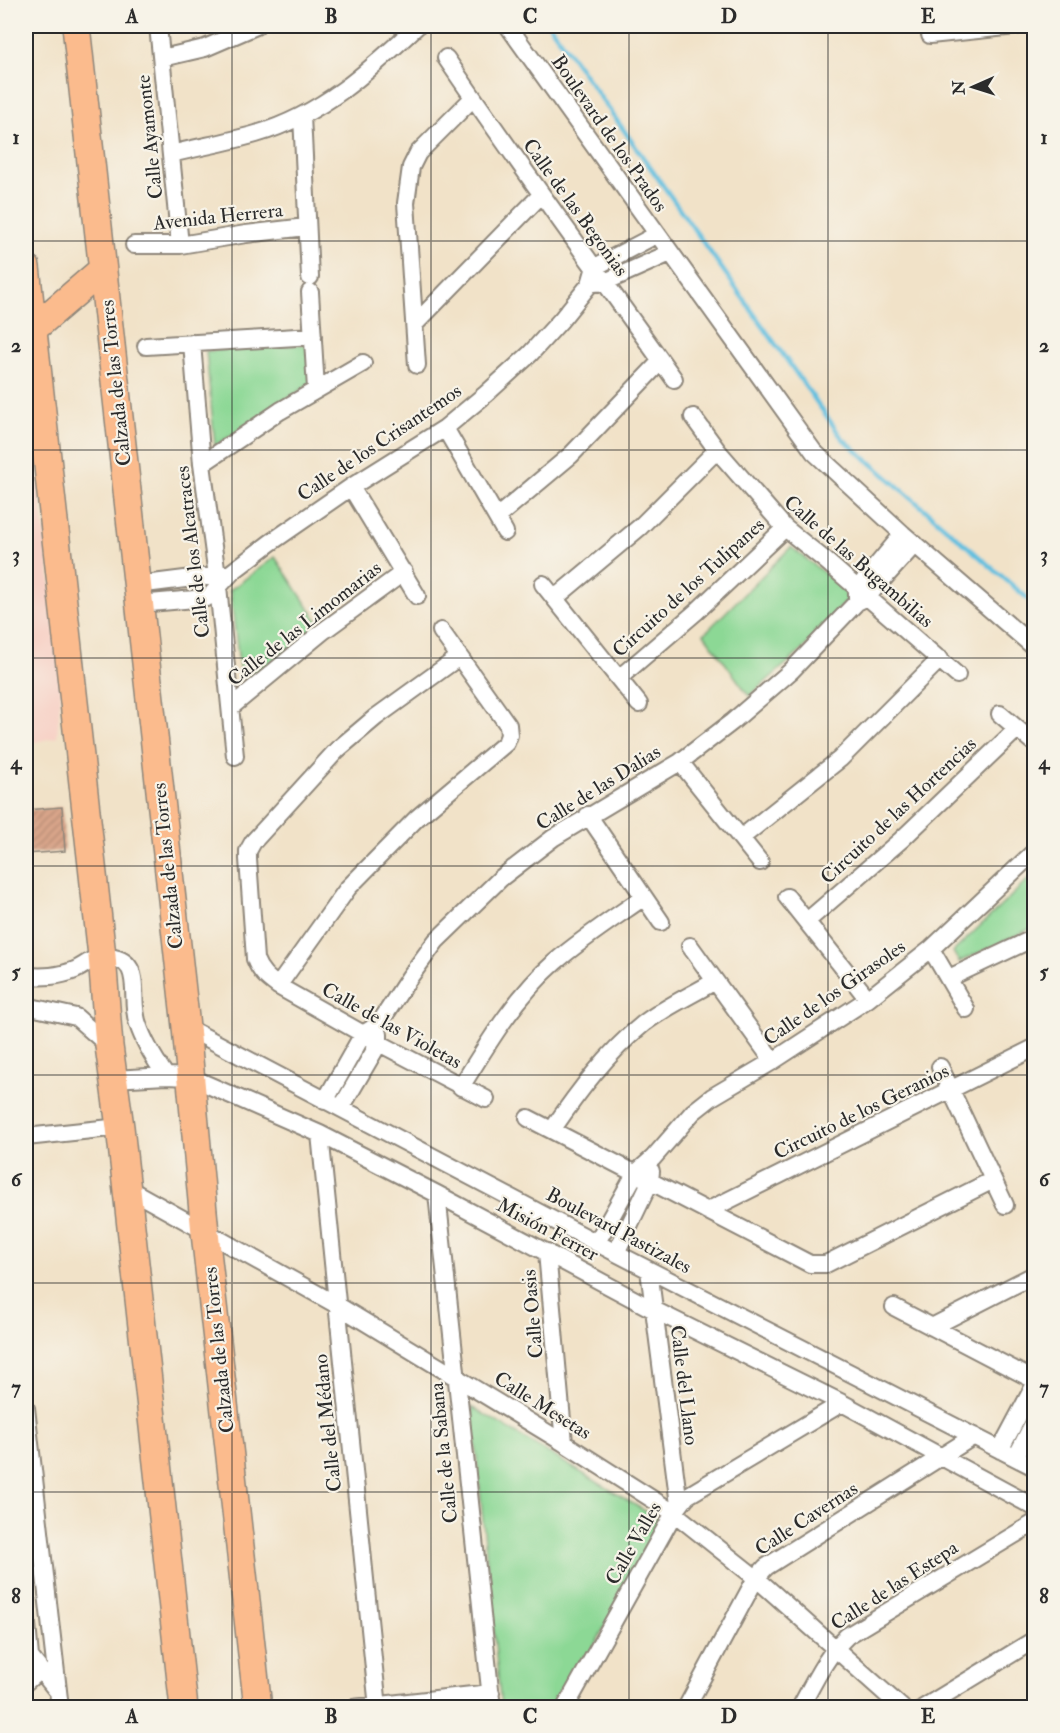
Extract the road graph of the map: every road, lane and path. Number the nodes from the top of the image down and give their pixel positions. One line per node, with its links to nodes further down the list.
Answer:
1 (76, 26): 21 (main road, Calzada de las Torres)
2 (158, 26): 8 (street, Calle Ayamonte)
3 (256, 26): 8 (street)
4 (417, 26): 11 (street)
5 (508, 26): 15 (street, Boulevard de los Prados)
6 (1016, 26): 7 (street)
7 (930, 35)
8 (162, 58): 12 (street, Calle Ayamonte)
9 (446, 58): 10 (street, Calle de las Begonias)
10 (473, 98): 13 (street, Calle de las Begonias); 23 (street)
11 (302, 116): 12 (street); 14 (street)
12 (171, 154): 17 (street, Calle Ayamonte)
13 (541, 195): 20 (street, Calle de las Begonias); 23 (street)
14 (306, 227): 17 (street, Avenida Herrera); 25 (street)
15 (656, 235): 18 (street, Boulevard de los Prados); 20 (street)
16 (134, 245): 17 (street, Avenida Herrera)
17 (180, 245)
18 (670, 253): 22 (street, Calle de los Crisantemos); 39 (street, Boulevard de los Prados)
19 (26, 267): 24 (main road)
20 (594, 267): 22 (street, Calle de los Crisantemos)
21 (102, 270): 24 (main road); 43 (main road, Calzada de las Torres)
22 (598, 283): 28 (street, Calle de las Begonias); 34 (street, Calle de los Crisantemos)
23 (415, 324): 30 (street)
24 (32, 330): 71 (main road)
25 (313, 336): 26 (street); 32 (street)
26 (192, 343): 27 (street); 36 (street, Calle de los Alcatraces)
27 (146, 346)
28 (661, 361): 31 (street, Calle de las Begonias); 34 (street)
29 (363, 363): 32 (street)
30 (417, 365)
31 (674, 379)
32 (316, 389): 36 (street)
33 (693, 417): 35 (street, Calle de las Bugambilias)
34 (445, 428): 37 (street, Calle de los Crisantemos)
35 (717, 450): 38 (street, Calle de las Bugambilias); 46 (street)
36 (202, 464): 41 (street, Calle de los Alcatraces)
37 (351, 487): 40 (street, Calle de las Limomarias); 41 (street, Calle de los Crisantemos)
38 (785, 528): 45 (street, Calle de las Bugambilias); 52 (street, Circuito de los Tulipanes)
39 (909, 539): 45 (street, Calle de las Dalias); 48 (street, Boulevard de los Prados)
40 (404, 572): 44 (street, Calle de las Limomarias); 54 (street, Calle de las Limomarias)
41 (222, 578): 43 (street, Calle de los Crisantemos); 54 (street, Calle de los Alcatraces)
42 (543, 584): 46 (street, Circuito de los Tulipanes)
43 (138, 594): 80 (main road, Calzada de las Torres)
44 (417, 596)
45 (861, 596): 50 (street, Calle de las Bugambilias); 59 (street, Calle de las Dalias)
46 (555, 598): 52 (street, Circuito de los Tulipanes)
47 (441, 631): 49 (street)
48 (1035, 646)
49 (459, 657): 75 (street, Calle de las Violetas); 75 (street)
50 (940, 659): 51 (street, Calle de las Bugambilias); 61 (street)
51 (957, 675)
52 (619, 678): 53 (street, Circuito de los Tulipanes)
53 (639, 704)
54 (231, 707): 58 (street, Calle de los Alcatraces)
55 (1000, 714): 56 (street)
56 (1017, 729): 57 (street); 66 (street, Circuito de las Hortencias)
57 (1035, 743)
58 (235, 756)
59 (680, 762): 60 (street, Calle de las Dalias); 61 (street)
60 (588, 815): 64 (street); 79 (street, Calle de las Dalias)
61 (741, 838): 63 (street)
62 (1035, 852): 70 (street, Calle de los Girasoles)
63 (760, 862)
64 (644, 897): 67 (street); 89 (street)
65 (787, 897): 66 (street)
66 (807, 921): 76 (street)
67 (662, 922)
68 (1035, 938): 73 (street)
69 (690, 946): 74 (street)
70 (931, 949): 73 (street); 76 (street, Calle de los Girasoles)
71 (102, 956): 72 (street); 83 (main road); 87 (street)
72 (26, 976)
73 (949, 978): 78 (street)
74 (715, 981): 85 (street); 96 (street)
75 (278, 986): 81 (street, Calle de las Violetas)
76 (868, 999): 85 (street, Calle de los Girasoles)
77 (26, 1005): 83 (street)
78 (966, 1009)
79 (379, 1024): 81 (street, Calle de las Dalias); 82 (street)
80 (186, 1027): 87 (main road, Calzada de las Torres); 92 (street, Boulevard Pastizales)
81 (363, 1034): 82 (street, Calle de las Violetas); 92 (street, Calle de las Dalias)
82 (379, 1043): 89 (street, Calle de las Violetas); 93 (street)
83 (109, 1046): 88 (main road)
84 (1035, 1048): 90 (street, Circuito de los Geranios)
85 (773, 1061): 99 (street, Calle de los Girasoles)
86 (940, 1067): 90 (street)
87 (178, 1077): 88 (street); 97 (street, Misión Ferrer); 105 (main road, Calzada de las Torres)
88 (113, 1079): 95 (main road)
89 (461, 1087): 91 (street, Calle de las Violetas)
90 (951, 1089): 100 (street); 104 (street, Circuito de los Geranios)
91 (486, 1100)
92 (325, 1101): 93 (street, Boulevard Pastizales)
93 (341, 1108): 106 (street, Boulevard Pastizales)
94 (528, 1118): 96 (street)
95 (120, 1127): 98 (street); 101 (main road)
96 (552, 1130): 99 (street)
97 (320, 1134): 102 (street, Misión Ferrer); 111 (street, Calle del Médano)
98 (26, 1137)
99 (643, 1178): 104 (street); 106 (street, Calle de los Girasoles); 108 (street, Calle de los Girasoles)
100 (993, 1180): 103 (street); 104 (street)
101 (126, 1188): 105 (street, Calle Mesetas); 139 (main road)
102 (437, 1194): 107 (street, Misión Ferrer); 115 (street, Calle de la Sabana)
103 (1005, 1205)
104 (707, 1211)
105 (205, 1233): 111 (street, Calle Mesetas); 140 (main road, Calzada de las Torres)
106 (597, 1242): 108 (street, Boulevard Pastizales)
107 (548, 1252): 113 (street, Misión Ferrer); 122 (street, Calle Oasis)
108 (616, 1253): 109 (street, Boulevard Pastizales)
109 (649, 1270): 113 (street, Calle del Llano); 121 (street, Boulevard Pastizales)
110 (1035, 1275): 114 (street)
111 (337, 1305): 115 (street, Calle Mesetas); 138 (street, Calle del Médano)
112 (894, 1307): 114 (street)
113 (654, 1310): 118 (street, Misión Ferrer); 128 (street, Calle del Llano)
114 (932, 1327): 116 (street)
115 (456, 1377): 122 (street, Calle Mesetas); 137 (street, Calle de la Sabana)
116 (1035, 1380)
117 (1035, 1386): 123 (street)
118 (842, 1403): 124 (street, Misión Ferrer); 128 (street, Calle Valles)
119 (26, 1408): 136 (street)
120 (1035, 1422): 125 (street)
121 (974, 1436): 123 (street, Boulevard Pastizales); 124 (street, Calle Cavernas)
122 (564, 1443): 128 (street, Calle Mesetas)
123 (1000, 1450): 125 (street, Boulevard Pastizales)
124 (940, 1457): 127 (street, Misión Ferrer); 130 (street, Calle Cavernas)
125 (1016, 1457): 126 (street, Boulevard Pastizales)
126 (1035, 1467)
127 (1035, 1507)
128 (677, 1509): 130 (street, Calle Mesetas); 142 (street, Calle Valles)
129 (1035, 1523): 133 (street, Calle de las Estepa)
130 (756, 1578): 133 (street, Calle Mesetas); 143 (street, Calle Cavernas)
131 (26, 1613): 134 (street)
132 (1035, 1640): 146 (street)
133 (835, 1648): 144 (street, Calle de las Estepa); 145 (street, Calle Mesetas)
134 (32, 1660): 135 (street); 136 (street)
135 (26, 1682)
136 (59, 1700)
137 (491, 1700): 138 (street)
138 (377, 1706): 141 (street)
139 (184, 1707)
140 (258, 1707)
141 (353, 1707)
142 (565, 1707)
143 (686, 1707)
144 (801, 1707)
145 (902, 1707)
146 (923, 1707)

